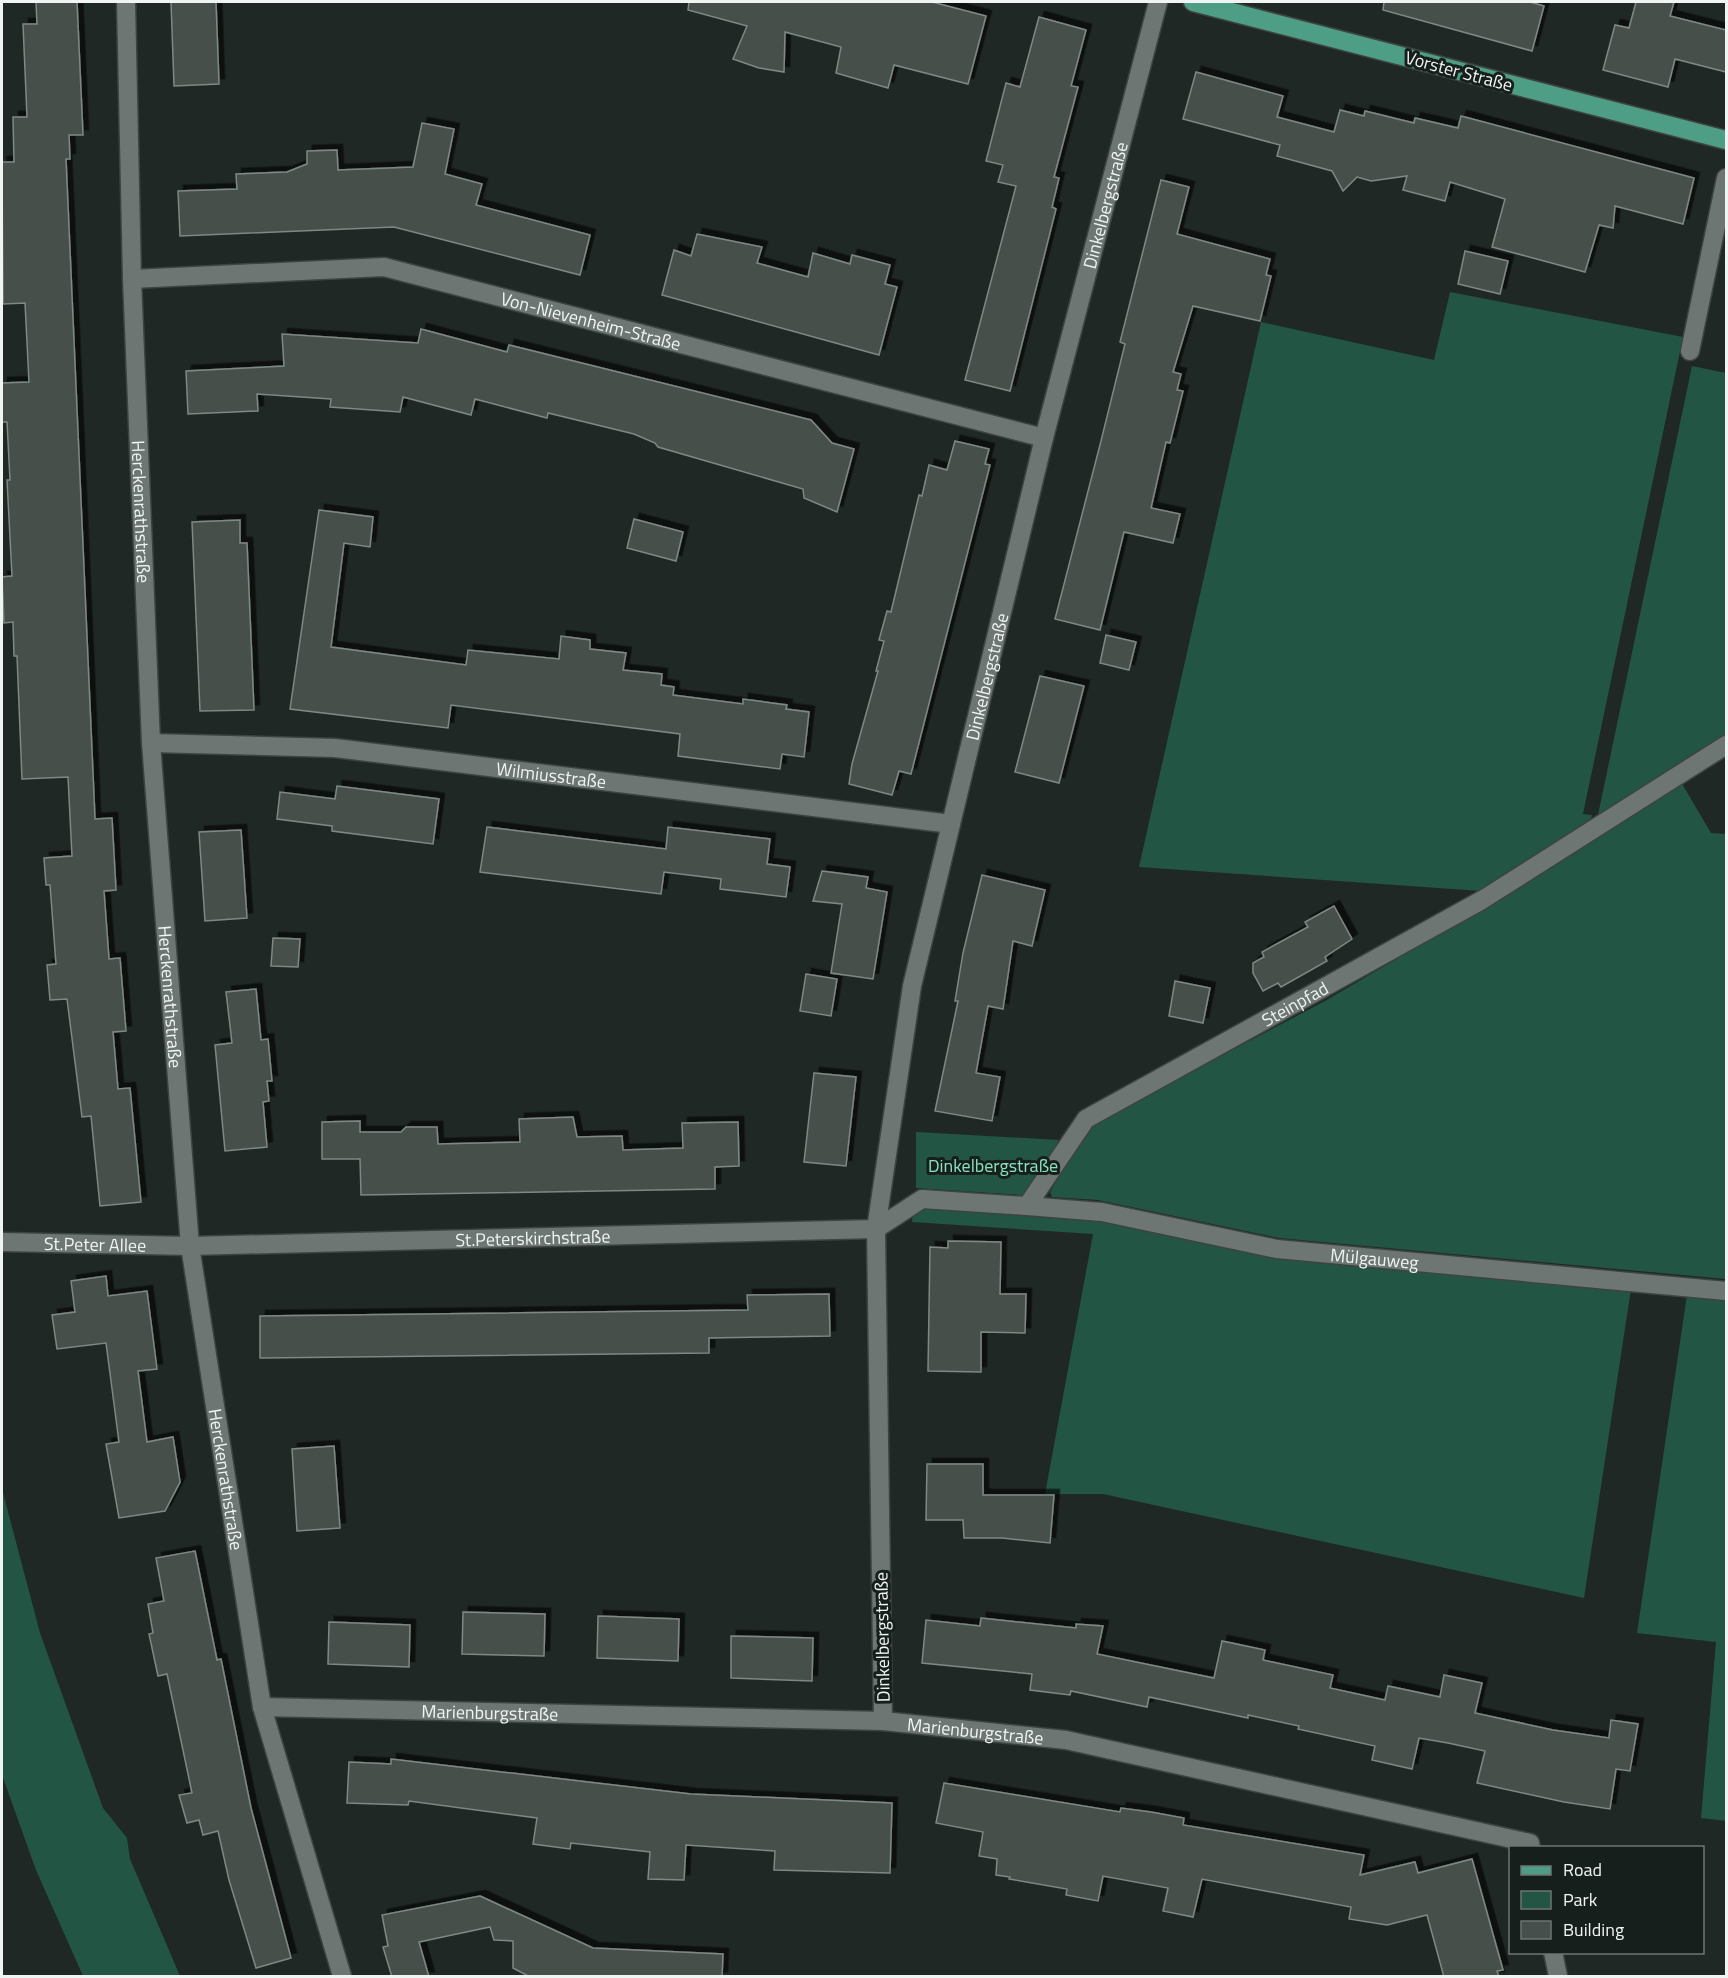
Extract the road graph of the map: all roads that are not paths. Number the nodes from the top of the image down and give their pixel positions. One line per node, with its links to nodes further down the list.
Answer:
1 (126, 2): 6 (street, Herckenrathstraße)
2 (1158, 2): 8 (street, Dinkelbergstraße)
3 (1192, 2): 4 (main road, Vorster Straße)
4 (1726, 140)
5 (1726, 178): 7 (street)
6 (132, 279): 8 (street, Von-Nievenheim-Straße); 9 (street, Herckenrathstraße)
7 (1690, 351)
8 (1044, 438): 11 (street, Dinkelbergstraße)
9 (151, 743): 11 (street, Wilmiusstraße); 15 (street, Herckenrathstraße)
10 (1726, 745): 12 (street, Steinpfad)
11 (951, 824): 13 (street, Dinkelbergstraße)
12 (1027, 1206): 13 (street); 16 (street, Mülgauweg)
13 (876, 1229): 15 (street, St.Peterskirchstraße); 18 (street, Dinkelbergstraße)
14 (2, 1242): 15 (street, St.Peter Allee)
15 (190, 1246): 17 (street, Herckenrathstraße)
16 (1726, 1291)
17 (262, 1707): 18 (street, Marienburgstraße); 21 (street, Herckenrathstraße)
18 (884, 1721): 19 (street, Marienburgstraße)
19 (1531, 1846)
20 (1553, 1954): 22 (street)
21 (342, 1977)
22 (1558, 1977)

